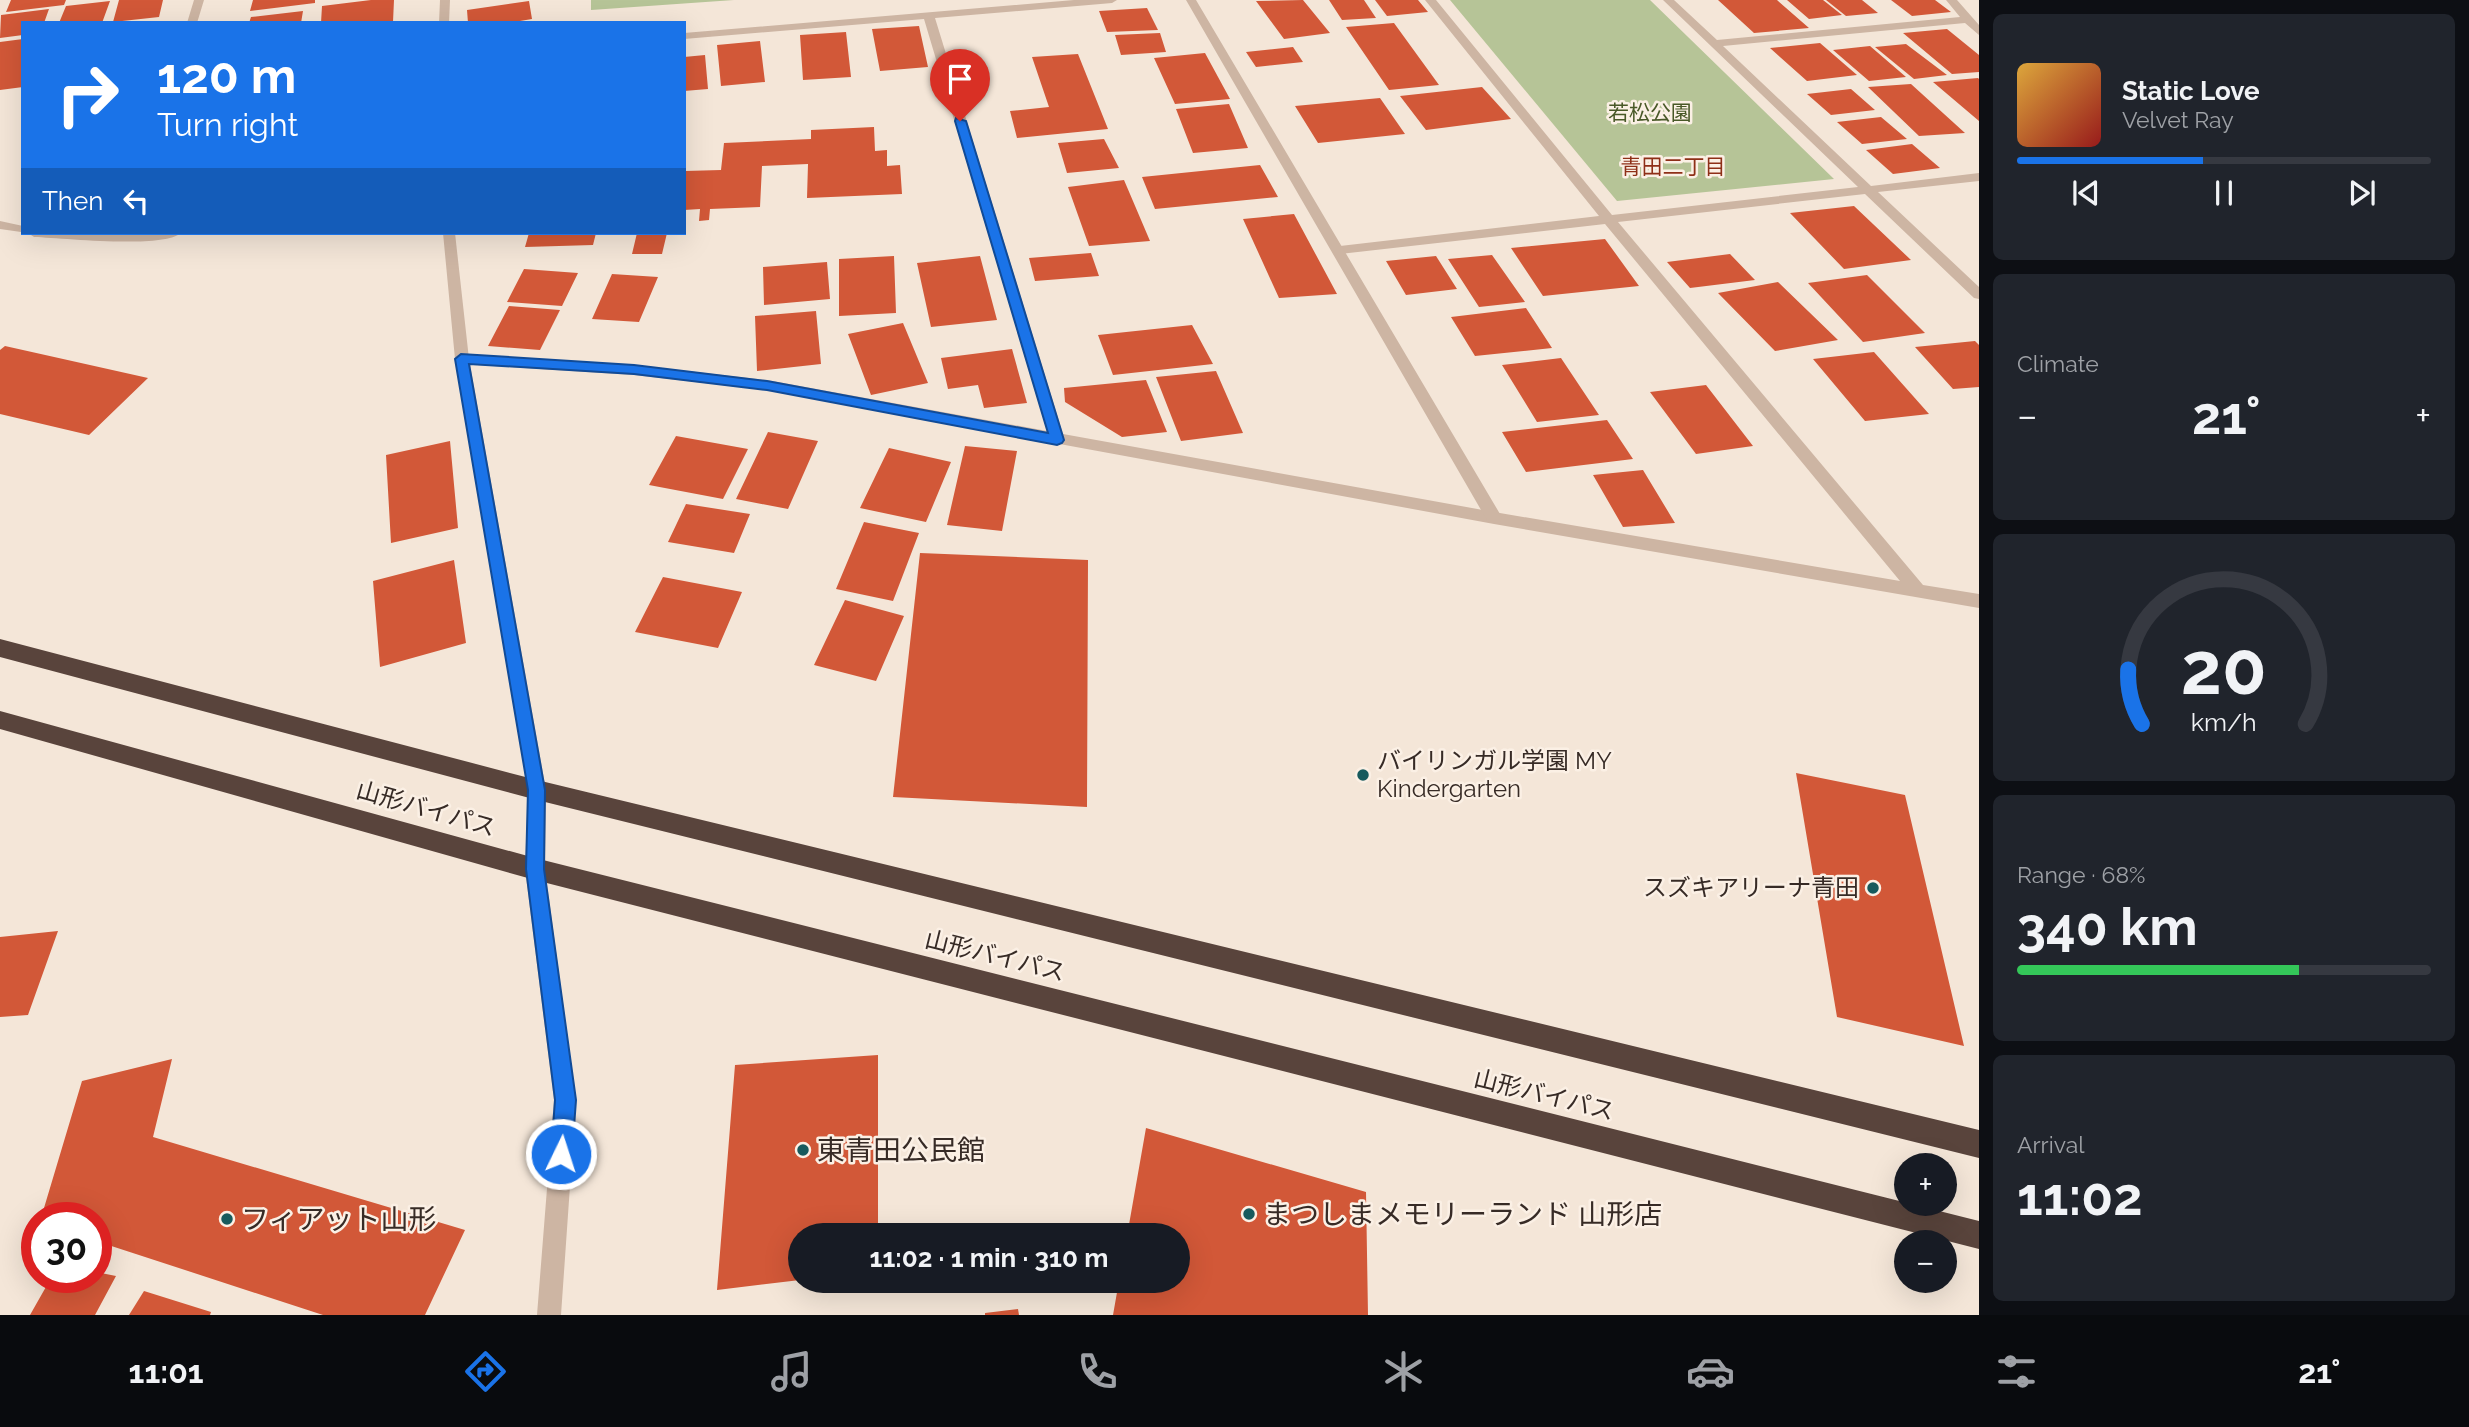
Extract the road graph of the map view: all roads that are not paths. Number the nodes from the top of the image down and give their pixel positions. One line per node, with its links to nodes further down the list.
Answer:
1 (199, 0): 10 (street)
2 (445, 0): 11 (street)
3 (1112, 0): 8 (street)
4 (1191, 0): 21 (street)
5 (1430, 0): 17 (street)
6 (1668, 0): 14 (street)
7 (1951, 0): 9 (street)
8 (928, 14): 13 (street); 24 (street)
9 (1969, 19): 12 (street); 14 (street)
10 (193, 21)
11 (444, 21)
12 (1979, 32)
13 (686, 36)
14 (1714, 44): 16 (street)
15 (1979, 177): 16 (street)
16 (1867, 190): 17 (street); 22 (street)
17 (1609, 220): 21 (street); 26 (street)
18 (0, 225): 19 (street)
19 (21, 230)
20 (449, 235): 23 (street)
21 (1340, 250): 25 (street)
22 (1979, 295)
23 (461, 359): 24 (street); 30 (street)
24 (1057, 440): 25 (street)
25 (1494, 518): 26 (street)
26 (1916, 589): 27 (street)
27 (1979, 601)
28 (0, 648): 30 (highway, 山形バイパス)
29 (0, 720): 31 (highway, 山形バイパス)
30 (537, 790): 31 (street); 32 (highway, 山形バイパス)
31 (535, 869): 33 (highway, 山形バイパス); 34 (street)
32 (1979, 1144)
33 (1979, 1235)
34 (549, 1315)

